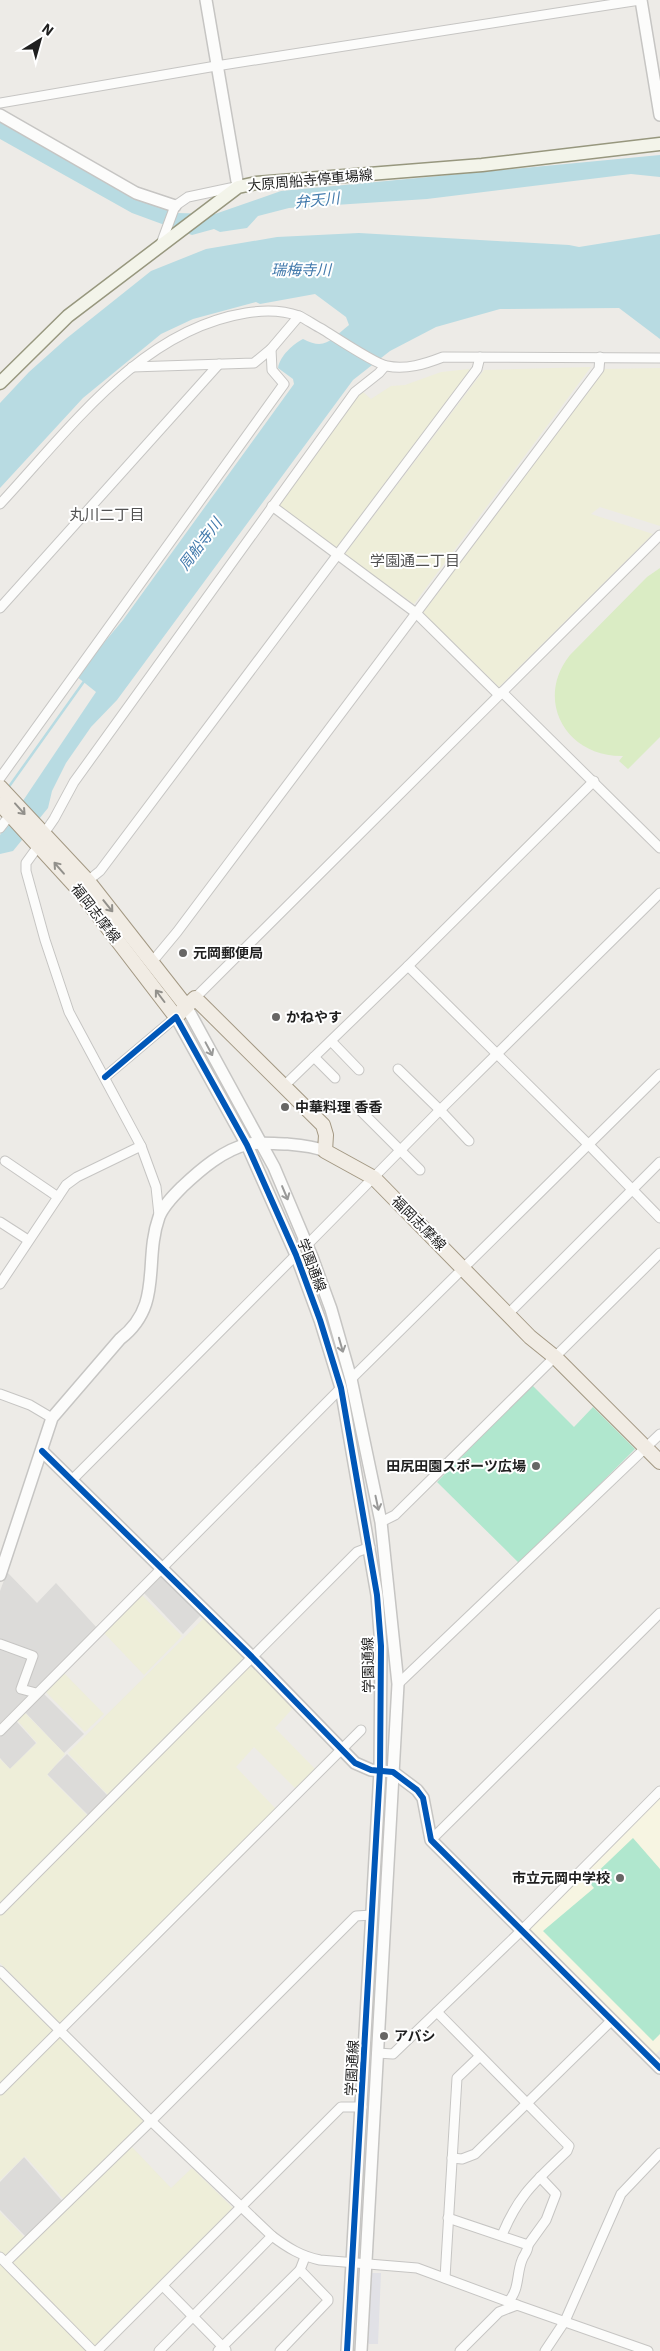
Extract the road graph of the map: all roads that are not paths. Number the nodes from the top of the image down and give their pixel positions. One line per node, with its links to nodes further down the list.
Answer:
1 (206, 0): 3 (street)
2 (640, 0): 3 (street); 6 (street)
3 (216, 66): 4 (street); 8 (street)
4 (0, 103)
5 (0, 115): 9 (street)
6 (660, 115)
7 (660, 144): 8 (main road, 大原周船寺停車場線)
8 (238, 187): 9 (street); 10 (main road, 大原周船寺停車場線)
9 (174, 206): 10 (street)
10 (171, 231): 19 (main road, 大原周船寺停車場線)
11 (298, 316): 12 (street); 17 (street); 18 (street)
12 (271, 350): 16 (street); 27 (street)
13 (480, 357): 14 (street); 17 (street); 23 (street)
14 (600, 357): 15 (street); 25 (street)
15 (660, 358)
16 (219, 364): 18 (street); 24 (street)
17 (386, 366): 21 (street)
18 (132, 367): 20 (street)
19 (0, 383)
20 (0, 504)
21 (272, 506): 23 (street); 33 (street)
22 (660, 535): 26 (street)
23 (336, 555): 25 (street); 35 (street)
24 (0, 608)
25 (416, 613): 26 (street); 37 (street)
26 (501, 694): 28 (street); 39 (street)
27 (0, 778)
28 (594, 781): 34 (street); 38 (street)
29 (0, 787): 33 (main road, one-way to 33)
30 (0, 804): 31 (main road, 福岡志摩線)
31 (10, 815): 32 (street); 33 (main road, 福岡志摩線)
32 (0, 828)
33 (40, 837): 35 (main road, 福岡志摩線); 47 (street)
34 (660, 848)
35 (83, 885): 37 (main road, 福岡志摩線, one-way to 37); 40 (main road, 福岡志摩線, one-way to 35)
36 (660, 893): 42 (street)
37 (152, 962): 39 (main road, 福岡志摩線)
38 (408, 966): 41 (street); 42 (street)
39 (190, 1002): 40 (main road); 49 (main road, 福岡志摩線); 53 (street, 学園通線, one-way to 53)
40 (176, 1017): 47 (street); 54 (street, 学園通線)
41 (331, 1041): 43 (street); 45 (street)
42 (498, 1054): 51 (street); 55 (street)
43 (314, 1057): 48 (street); 49 (street)
44 (398, 1069): 51 (street)
45 (359, 1070)
46 (660, 1074): 55 (street)
47 (105, 1077): 56 (street)
48 (335, 1078)
49 (284, 1086): 58 (main road, 福岡志摩線)
50 (358, 1108): 57 (street)
51 (440, 1110): 52 (street); 57 (street)
52 (469, 1141)
53 (260, 1143): 54 (street); 58 (street); 69 (street, 学園通線, one-way to 69)
54 (247, 1144): 65 (street); 71 (street, 学園通線)
55 (588, 1144): 63 (street); 72 (street)
56 (141, 1146): 64 (street); 65 (street)
57 (400, 1150): 61 (street); 62 (street)
58 (324, 1151): 62 (main road, 福岡志摩線)
59 (5, 1161): 64 (street)
60 (660, 1162): 63 (street)
61 (420, 1170)
62 (374, 1178): 69 (street); 72 (main road, 福岡志摩線)
63 (633, 1190): 66 (street); 74 (street)
64 (58, 1197): 68 (street)
65 (159, 1215): 79 (street)
66 (660, 1218)
67 (0, 1222): 68 (street)
68 (28, 1240): 73 (street)
69 (307, 1245): 76 (street, 学園通線, one-way to 76)
70 (660, 1253): 75 (street)
71 (296, 1256): 77 (street, 学園通線); 84 (street)
72 (464, 1268): 74 (main road, 福岡志摩線); 76 (street)
73 (0, 1284)
74 (508, 1314): 75 (main road, 福岡志摩線)
75 (556, 1358): 81 (main road, 福岡志摩線); 85 (street)
76 (351, 1379): 85 (street, 学園通線, one-way to 85)
77 (341, 1388): 86 (street, 学園通線); 87 (street)
78 (0, 1394): 79 (street)
79 (52, 1418): 82 (street)
80 (660, 1434): 81 (street)
81 (646, 1448): 83 (main road, 福岡志摩線); 92 (street)
82 (42, 1451): 84 (street); 88 (street)
83 (660, 1462)
84 (72, 1480): 87 (street)
85 (381, 1522): 92 (street, 学園通線)
86 (370, 1547): 91 (street); 97 (street, 学園通線)
87 (162, 1568): 91 (street); 93 (street)
88 (0, 1574)
89 (660, 1613): 100 (street)
90 (0, 1644): 93 (street)
91 (252, 1658): 96 (street); 101 (street)
92 (398, 1684): 98 (street, 学園通線)
93 (36, 1693): 95 (street)
94 (361, 1730): 96 (street)
95 (0, 1731)
96 (341, 1750): 97 (street); 107 (street)
97 (380, 1770): 98 (street); 102 (street, 学園通線)
98 (394, 1772): 100 (street); 108 (street, 学園通線)
99 (660, 1791): 103 (street)
100 (432, 1840): 103 (street)
101 (0, 1910)
102 (372, 1915): 113 (street, 学園通線); 114 (street)
103 (522, 1930): 105 (street); 106 (street)
104 (0, 1971): 107 (street)
105 (437, 2012): 108 (street); 109 (street)
106 (612, 2020): 110 (street); 112 (street)
107 (60, 2033): 111 (street); 114 (street)
108 (377, 2054): 126 (street, 学園通線)
109 (480, 2056): 112 (street); 116 (street)
110 (660, 2068)
111 (0, 2090)
112 (527, 2103): 116 (street); 117 (street)
113 (362, 2107): 118 (street); 125 (street, 学園通線)
114 (151, 2122): 118 (street); 124 (street)
115 (660, 2153): 133 (street)
116 (452, 2158): 119 (street)
117 (540, 2177): 120 (street); 122 (street)
118 (242, 2207): 121 (street); 129 (street)
119 (448, 2218): 120 (street); 128 (street)
120 (502, 2235): 122 (street)
121 (272, 2236): 123 (street); 132 (street)
122 (528, 2245): 130 (street)
123 (305, 2257): 125 (street); 127 (street)
124 (3, 2260): 135 (street)
125 (352, 2262): 126 (street); 139 (street, 学園通線)
126 (364, 2262): 128 (street); 140 (street, 学園通線)
127 (300, 2270): 134 (street); 138 (street)
128 (445, 2278): 130 (street)
129 (163, 2286): 132 (street); 136 (street)
130 (508, 2302): 131 (street)
131 (517, 2305): 133 (street); 141 (street)
132 (193, 2316): 134 (street); 137 (street)
133 (565, 2321): 142 (street); 143 (street)
134 (222, 2350)
135 (93, 2351)
136 (97, 2351)
137 (158, 2351)
138 (280, 2351)
139 (347, 2351)
140 (360, 2351)
141 (461, 2351)
142 (545, 2351)
143 (648, 2351)

